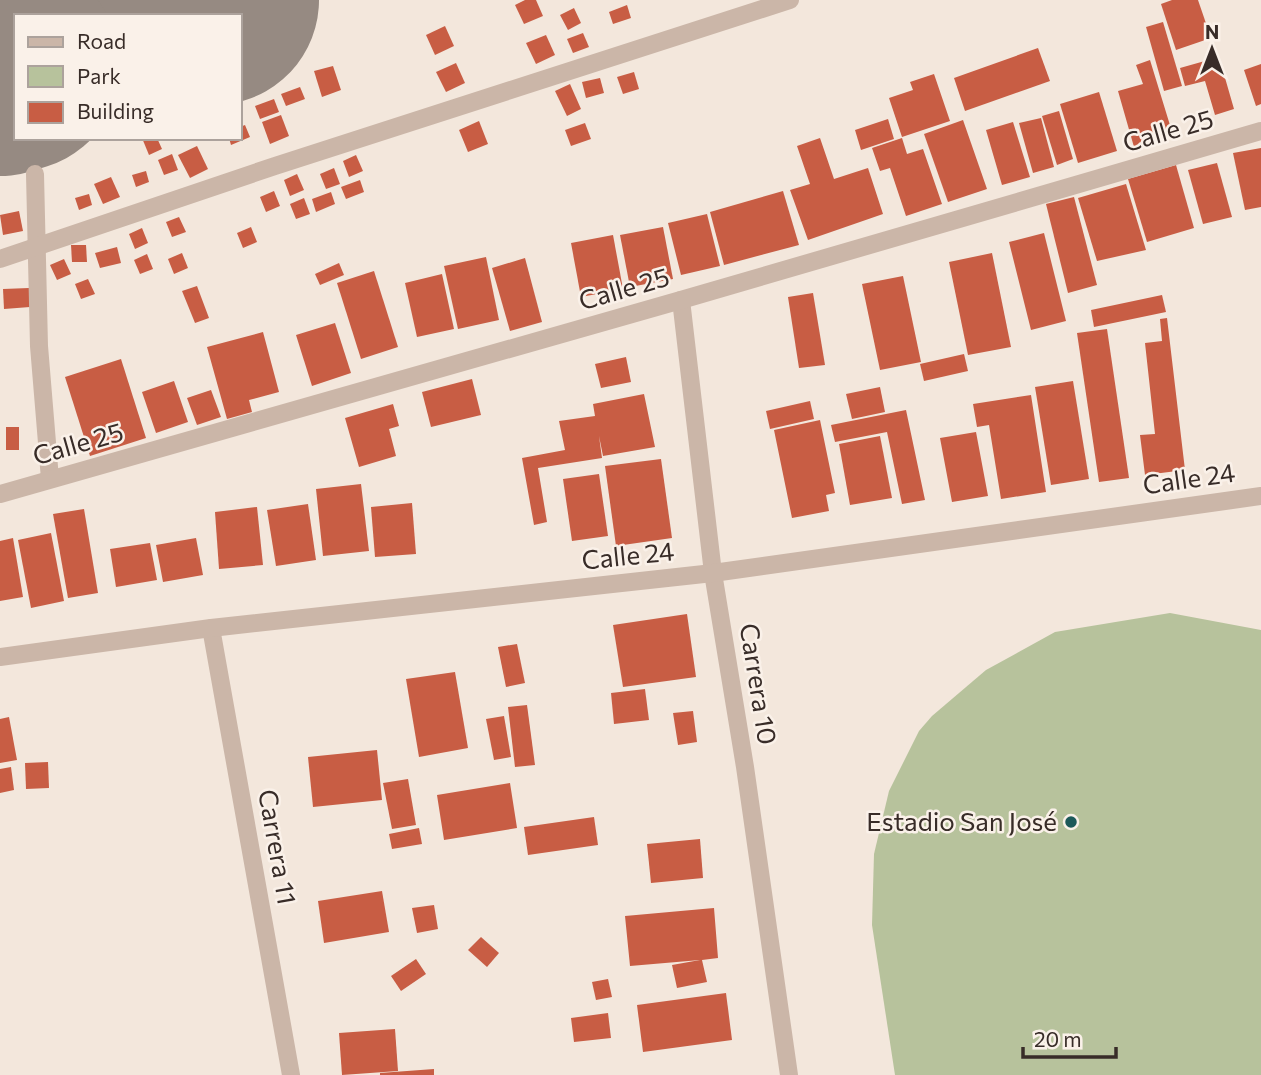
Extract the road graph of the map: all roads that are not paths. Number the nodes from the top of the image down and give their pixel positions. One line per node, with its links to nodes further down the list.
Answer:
1 (790, 0): 4 (street)
2 (1261, 131): 6 (street, Calle 25)
3 (36, 174): 4 (street)
4 (37, 248): 5 (street); 7 (street)
5 (0, 259)
6 (681, 300): 7 (street, Calle 25); 10 (street, Carrera 10)
7 (50, 479): 8 (street, Calle 25)
8 (0, 494)
9 (1261, 496): 10 (street, Calle 24)
10 (713, 573): 11 (street, Calle 24); 14 (street, Carrera 10)
11 (211, 628): 12 (street, Calle 24); 13 (street, Carrera 11)
12 (0, 657)
13 (291, 1075)
14 (789, 1075)

